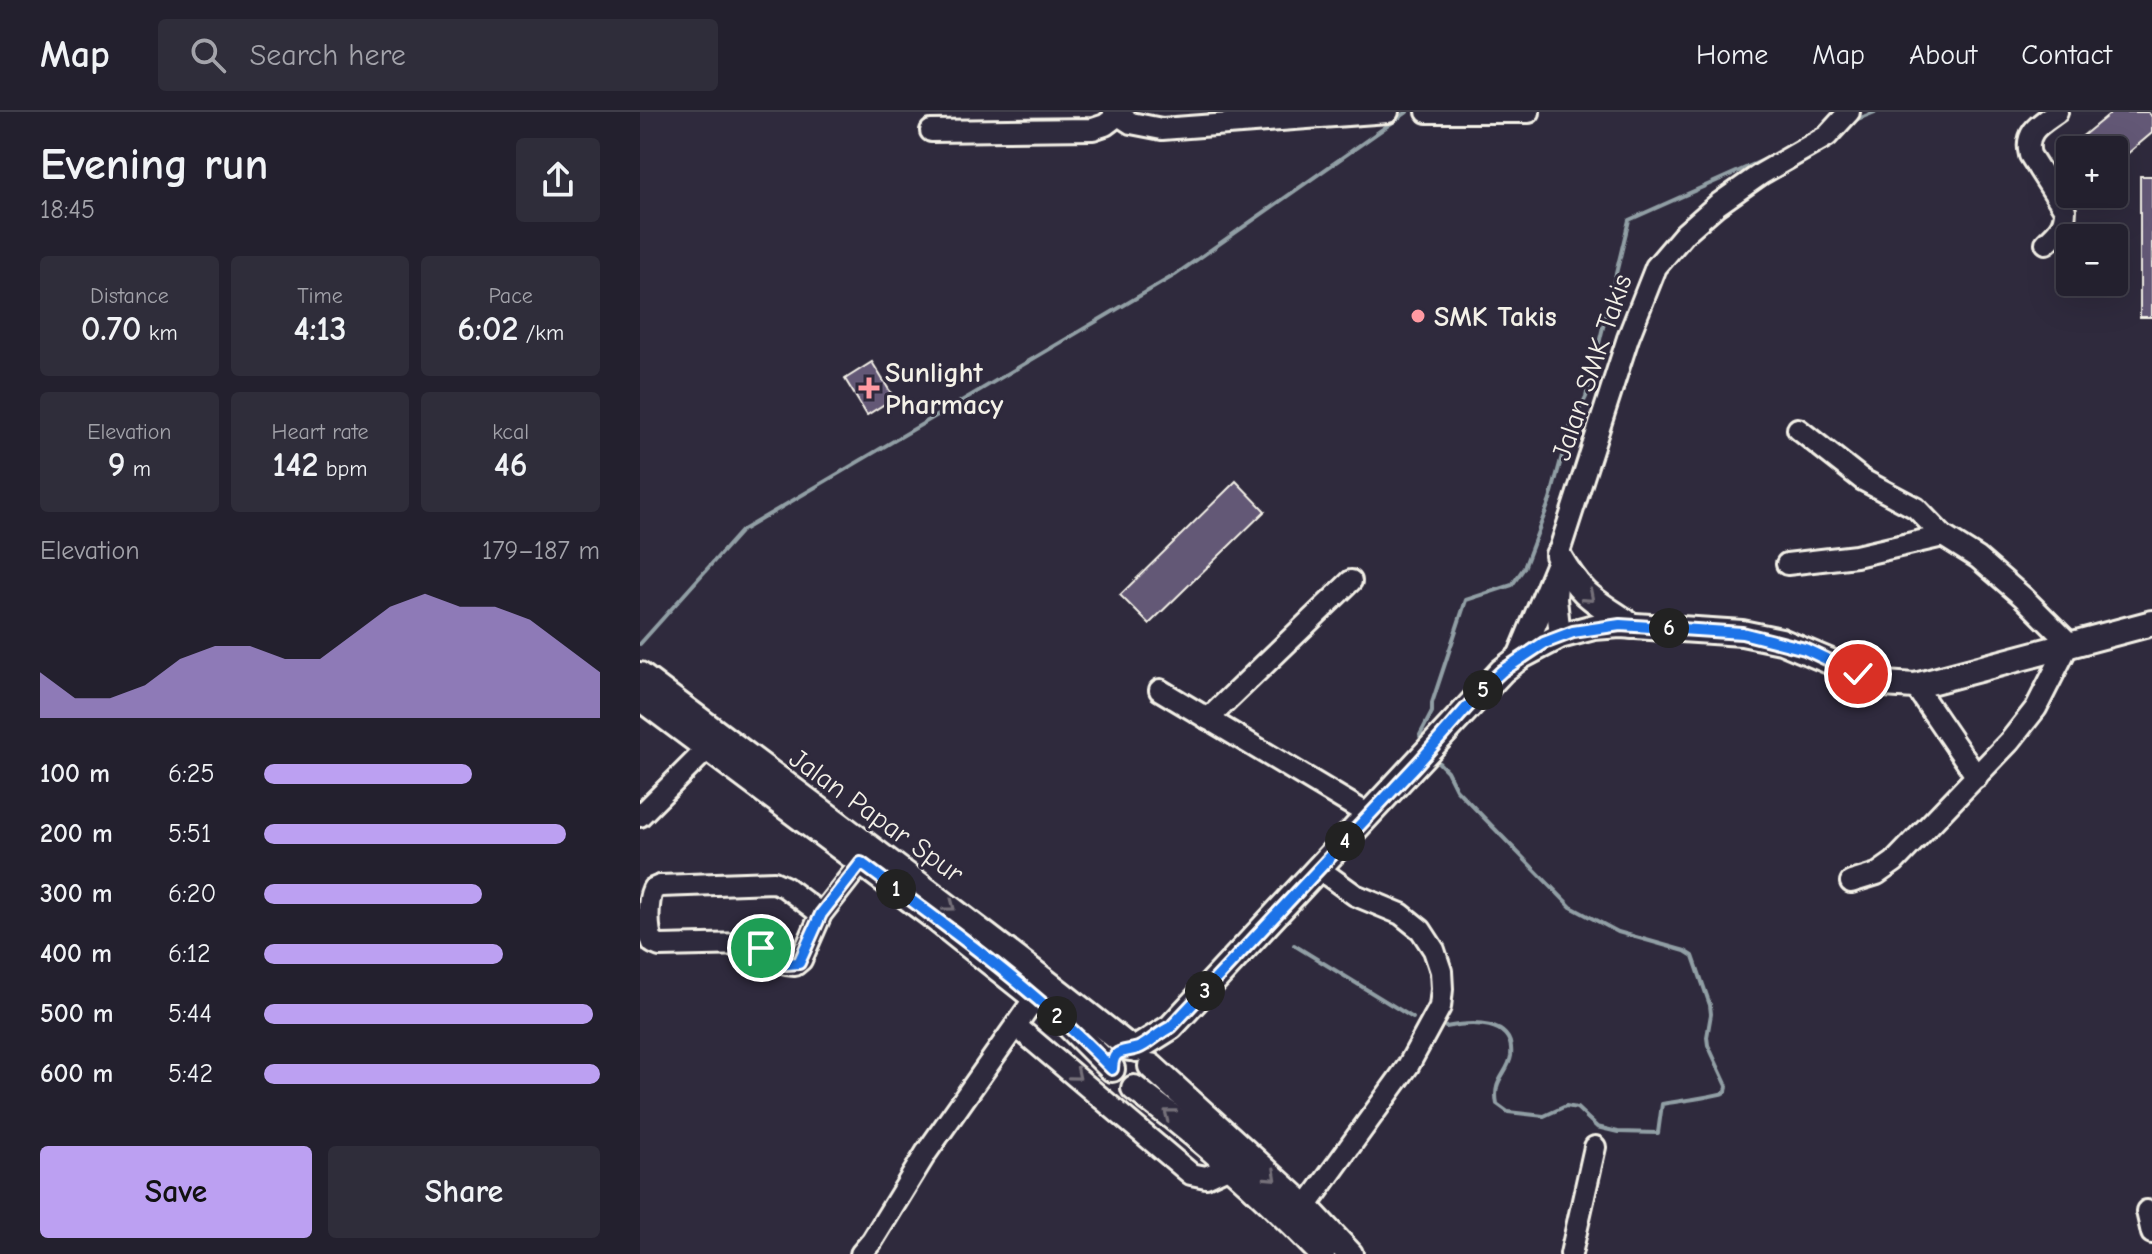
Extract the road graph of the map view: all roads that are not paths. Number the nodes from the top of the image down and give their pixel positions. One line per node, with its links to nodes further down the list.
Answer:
1 (1388, 112): 6 (street)
2 (1427, 112): 3 (street)
3 (1529, 112)
4 (1849, 112): 11 (street, Jalan SMK Takis)
5 (2057, 112): 8 (street)
6 (1115, 114): 7 (street)
7 (931, 131)
8 (2046, 243)
9 (1798, 429): 10 (street)
10 (1943, 536): 12 (street); 17 (street)
11 (1558, 562): 15 (main road, one-way to 15); 16 (street, Jalan SMK Takis); 18 (main road)
12 (1787, 564)
13 (1351, 581): 23 (street)
14 (2152, 623): 17 (main road)
15 (1632, 626): 16 (main road); 20 (main road)
16 (1560, 636): 18 (main road)
17 (2069, 643): 20 (main road); 25 (street)
18 (1520, 657): 26 (main road)
19 (640, 675): 34 (main road, Jalan Papar Spur, one-way to 34)
20 (1915, 686): 25 (street)
21 (1160, 690): 23 (street)
22 (640, 698): 24 (main road)
23 (1208, 719): 26 (street)
24 (708, 748): 27 (street); 28 (main road)
25 (1977, 777): 30 (street)
26 (1369, 815): 29 (main road)
27 (640, 816)
28 (861, 863): 31 (street); 32 (main road)
29 (1319, 869): 34 (main road); 40 (street)
30 (1851, 882)
31 (821, 914): 31 (street)
32 (1035, 998): 33 (street); 35 (main road)
33 (1016, 1026): 39 (street, one-way to 39); 43 (street)
34 (1142, 1056): 35 (main road); 36 (main road); 37 (main road, Jalan Papar Spur)
35 (1112, 1069): 36 (main road)
36 (1134, 1088): 37 (main road, one-way to 36)
37 (1209, 1132): 39 (main road); 40 (main road, one-way to 40)
38 (1595, 1147): 46 (street)
39 (1230, 1166): 44 (main road)
40 (1306, 1207): 45 (main road)
41 (2147, 1211): 42 (street)
42 (2152, 1233)
43 (861, 1254)
44 (1322, 1254)
45 (1350, 1254)
46 (1571, 1254)

